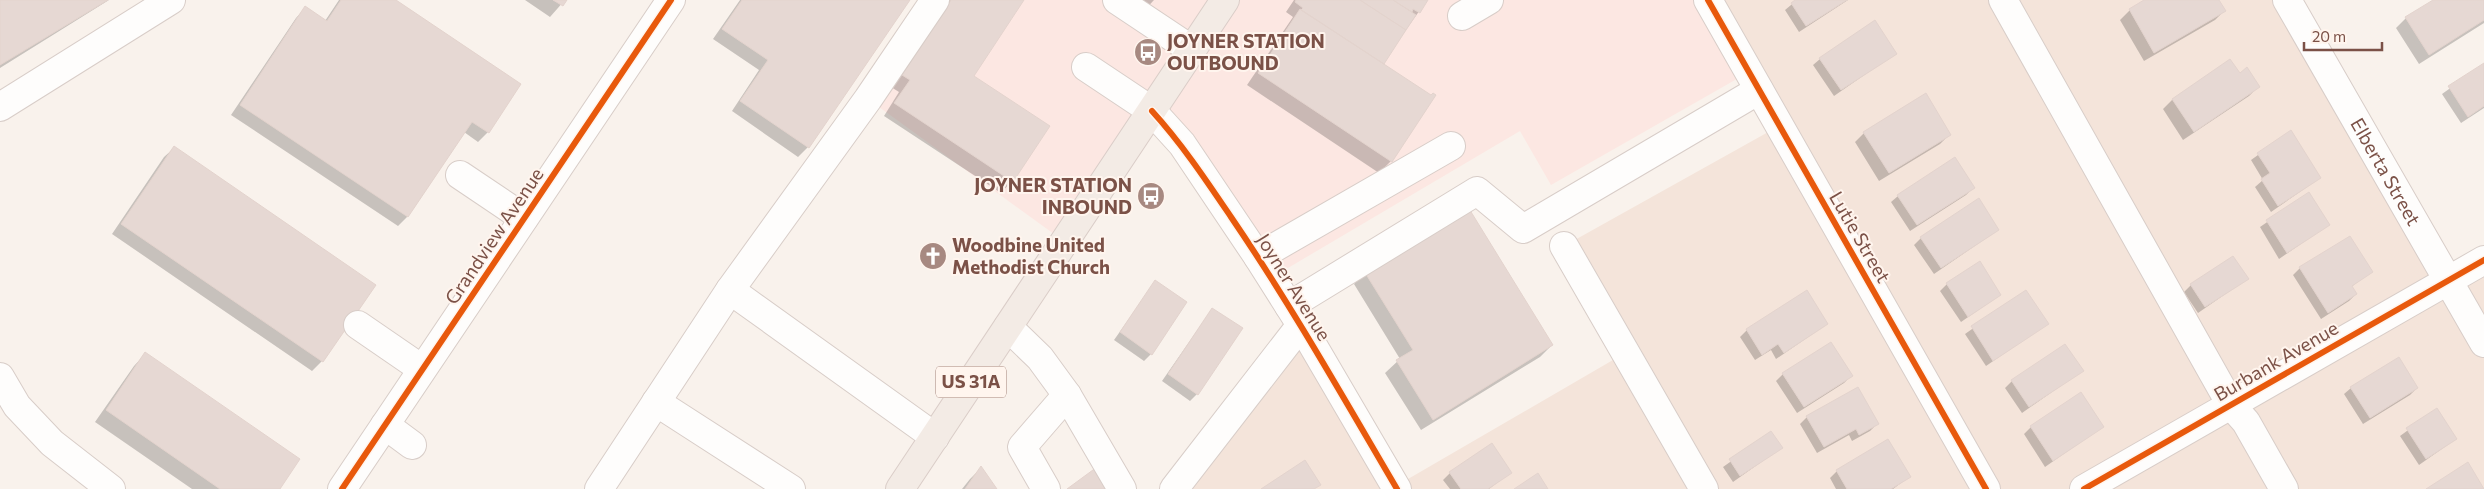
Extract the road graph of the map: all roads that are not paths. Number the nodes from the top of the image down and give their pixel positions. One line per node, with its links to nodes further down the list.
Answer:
1 (171, 0): 14 (street)
2 (671, 0): 18 (street, Grandview Avenue)
3 (934, 0): 23 (street)
4 (1117, 0): 11 (street)
5 (1225, 0): 11 (main road, US 31A)
6 (1489, 0): 10 (street)
7 (1708, 0): 13 (street, Lutie Street)
8 (2003, 0): 32 (street)
9 (2287, 0): 22 (street, Elberta Street)
10 (1462, 16)
11 (1192, 50): 15 (main road, US 31A)
12 (1086, 67): 15 (street, Joyner Avenue)
13 (1759, 90): 24 (street); 47 (street, Lutie Street)
14 (0, 107)
15 (1152, 111): 20 (street, Joyner Avenue); 26 (main road, US 31A)
16 (1450, 146): 20 (street)
17 (460, 175): 18 (street)
18 (524, 218): 28 (street, Grandview Avenue)
19 (1564, 246): 46 (street)
20 (1258, 257): 24 (street, Joyner Avenue)
21 (2484, 260): 22 (street, Burbank Avenue)
22 (2448, 280): 27 (street, Elberta Street); 32 (street, Burbank Avenue)
23 (730, 290): 31 (street); 35 (street)
24 (1295, 316): 44 (street); 45 (street, Joyner Avenue)
25 (358, 325): 28 (street)
26 (1008, 327): 30 (street); 35 (main road, US 31A)
27 (2484, 343)
28 (422, 369): 34 (street, Grandview Avenue)
29 (0, 377): 33 (street)
30 (1067, 395): 42 (street); 43 (street)
31 (656, 402): 39 (street); 40 (street)
32 (2231, 405): 48 (street, Burbank Avenue); 49 (street)
33 (9, 411): 37 (street)
34 (385, 425): 36 (street); 38 (street, Grandview Avenue)
35 (935, 437): 41 (main road, US 31A)
36 (412, 445)
37 (105, 488)
38 (342, 489)
39 (599, 489)
40 (791, 489)
41 (900, 489)
42 (1046, 489)
43 (1122, 489)
44 (1174, 489)
45 (1397, 489)
46 (1704, 489)
47 (1986, 489)
48 (2084, 489)
49 (2284, 489)

